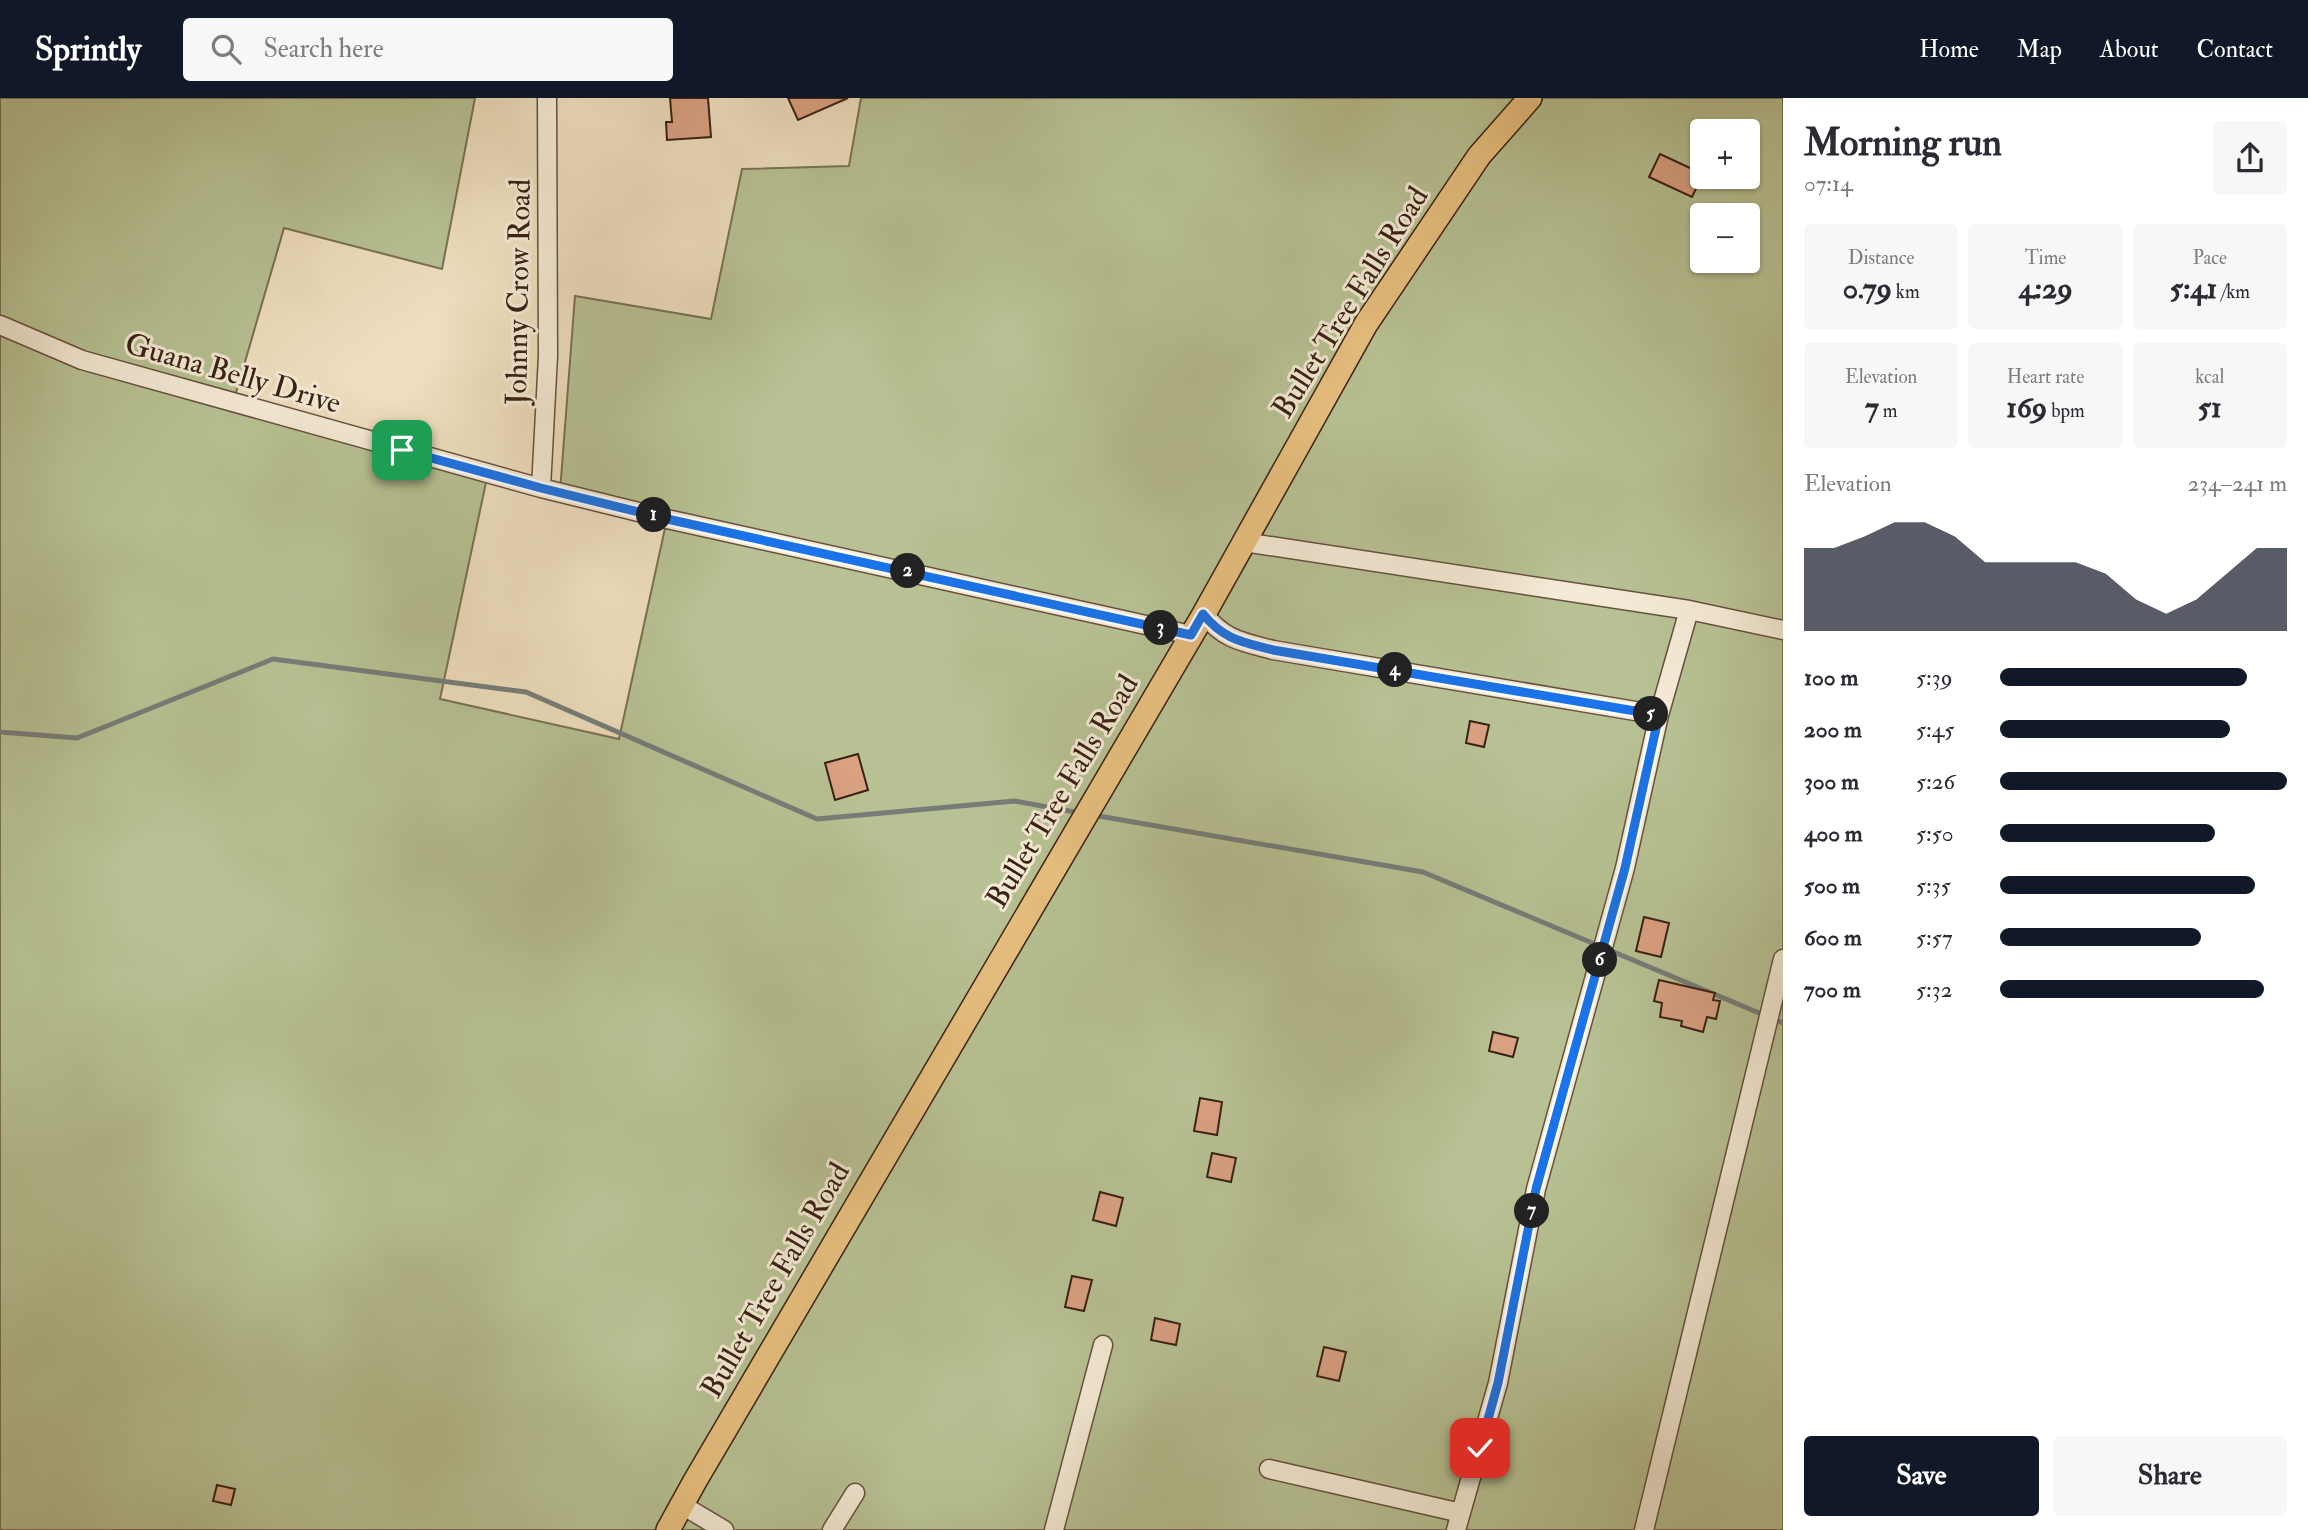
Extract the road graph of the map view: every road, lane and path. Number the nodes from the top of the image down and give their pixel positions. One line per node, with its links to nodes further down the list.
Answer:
1 (547, 98): 4 (street, Johnny Crow Road)
2 (1530, 98): 5 (main road, Bullet Tree Falls Road)
3 (0, 325): 4 (street, Guana Belly Drive)
4 (541, 488): 9 (street, Guana Belly Drive)
5 (1244, 542): 6 (street); 7 (main road, Bullet Tree Falls Road)
6 (1689, 610): 8 (street); 10 (street)
7 (1203, 614): 9 (main road, Bullet Tree Falls Road); 10 (street)
8 (1783, 630)
9 (1191, 635): 15 (main road, Bullet Tree Falls Road)
10 (1659, 715): 16 (street)
11 (1783, 959): 21 (street)
12 (1103, 1345): 20 (street)
13 (1269, 1469): 16 (street)
14 (855, 1493): 19 (street)
15 (682, 1506): 17 (main road, Bullet Tree Falls Road); 18 (street)
16 (1459, 1522)
17 (668, 1530)
18 (724, 1530)
19 (832, 1530)
20 (1054, 1530)
21 (1644, 1530)

